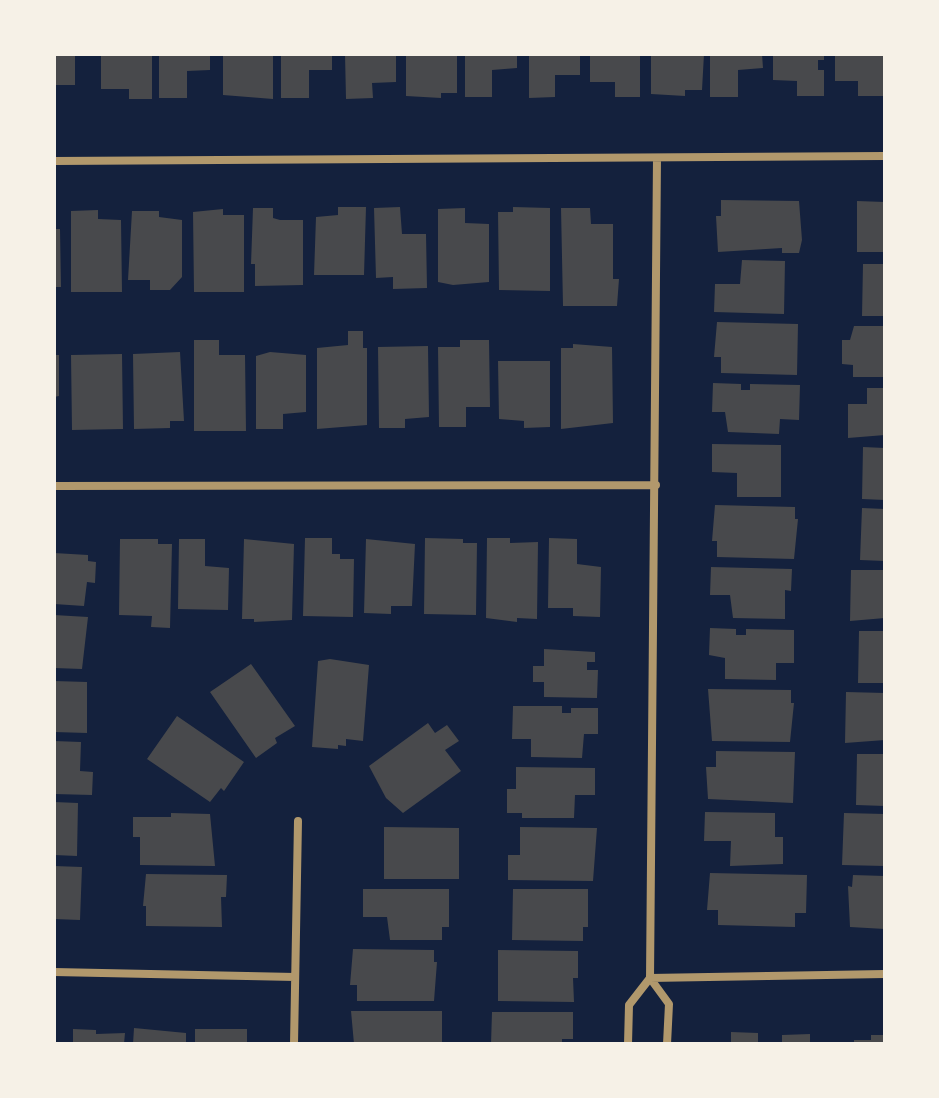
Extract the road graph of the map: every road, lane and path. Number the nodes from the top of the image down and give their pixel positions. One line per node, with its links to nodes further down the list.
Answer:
1 (885, 156): 2 (street)
2 (657, 158): 3 (street); 4 (street)
3 (54, 161)
4 (656, 485): 5 (street); 10 (street)
5 (54, 486)
6 (298, 821): 9 (street)
7 (54, 972): 9 (street)
8 (885, 974): 10 (street)
9 (295, 977): 11 (street)
10 (650, 978): 12 (street); 13 (street)
11 (294, 1044)
12 (628, 1044)
13 (667, 1044)

